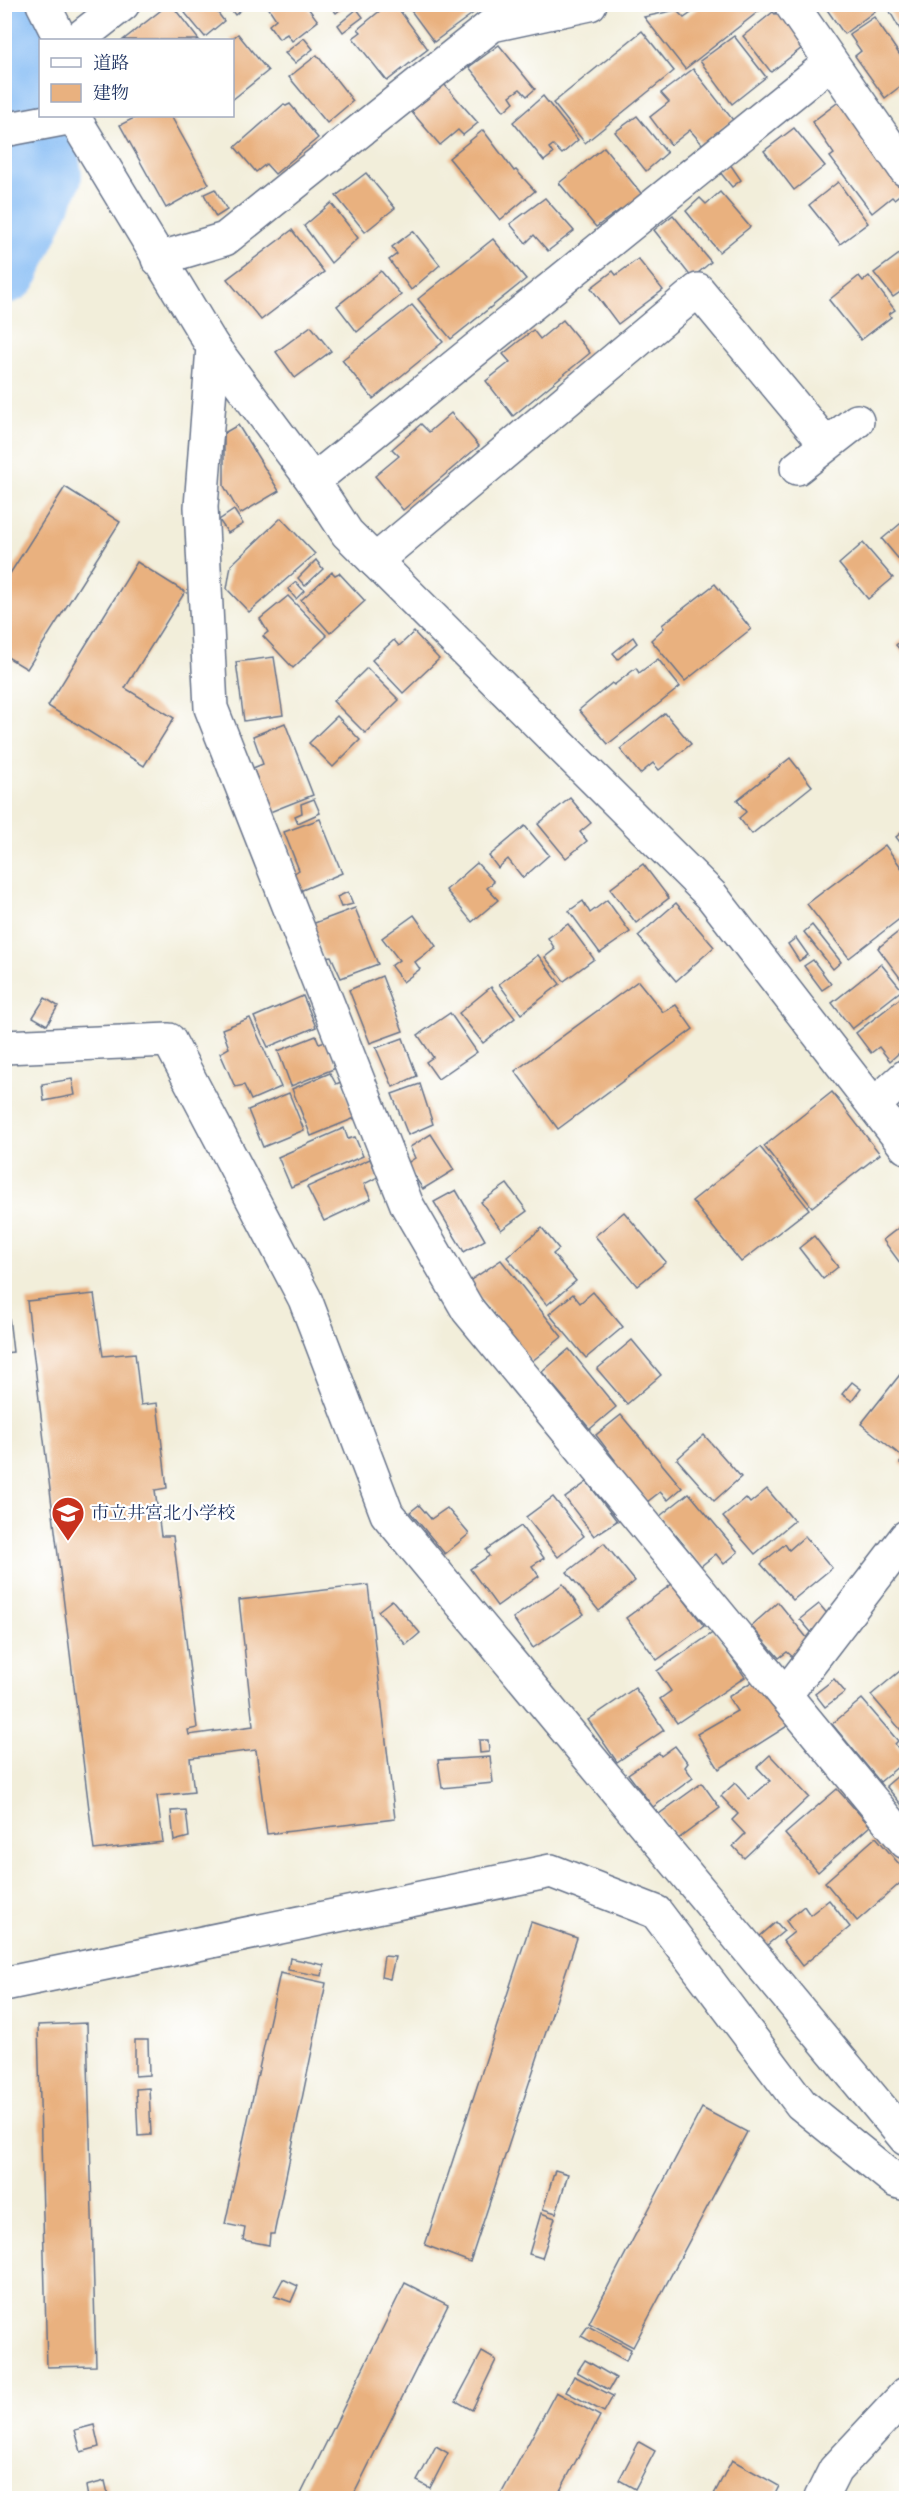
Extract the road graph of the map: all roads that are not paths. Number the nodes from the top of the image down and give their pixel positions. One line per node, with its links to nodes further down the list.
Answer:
1 (43, 4): 5 (street)
2 (123, 4): 6 (street)
3 (590, 4): 12 (street)
4 (791, 4): 7 (street)
5 (60, 39)
6 (78, 39)
7 (830, 63): 11 (street); 17 (street)
8 (68, 117): 10 (street)
9 (74, 117): 12 (street)
10 (6, 129)
11 (906, 170)
12 (158, 259): 13 (street)
13 (213, 347): 17 (street); 24 (street)
14 (857, 421): 15 (street)
15 (826, 444): 16 (street); 18 (street)
16 (797, 468)
17 (313, 481): 18 (street)
18 (375, 561): 21 (street)
19 (4, 1047): 27 (street)
20 (906, 1076): 21 (street)
21 (875, 1104): 22 (street)
22 (906, 1147)
23 (906, 1537): 24 (street)
24 (785, 1695): 25 (street)
25 (906, 1842)
26 (4, 1984): 28 (street)
27 (906, 2139)
28 (906, 2184)
29 (901, 2409): 30 (street)
30 (821, 2499)

